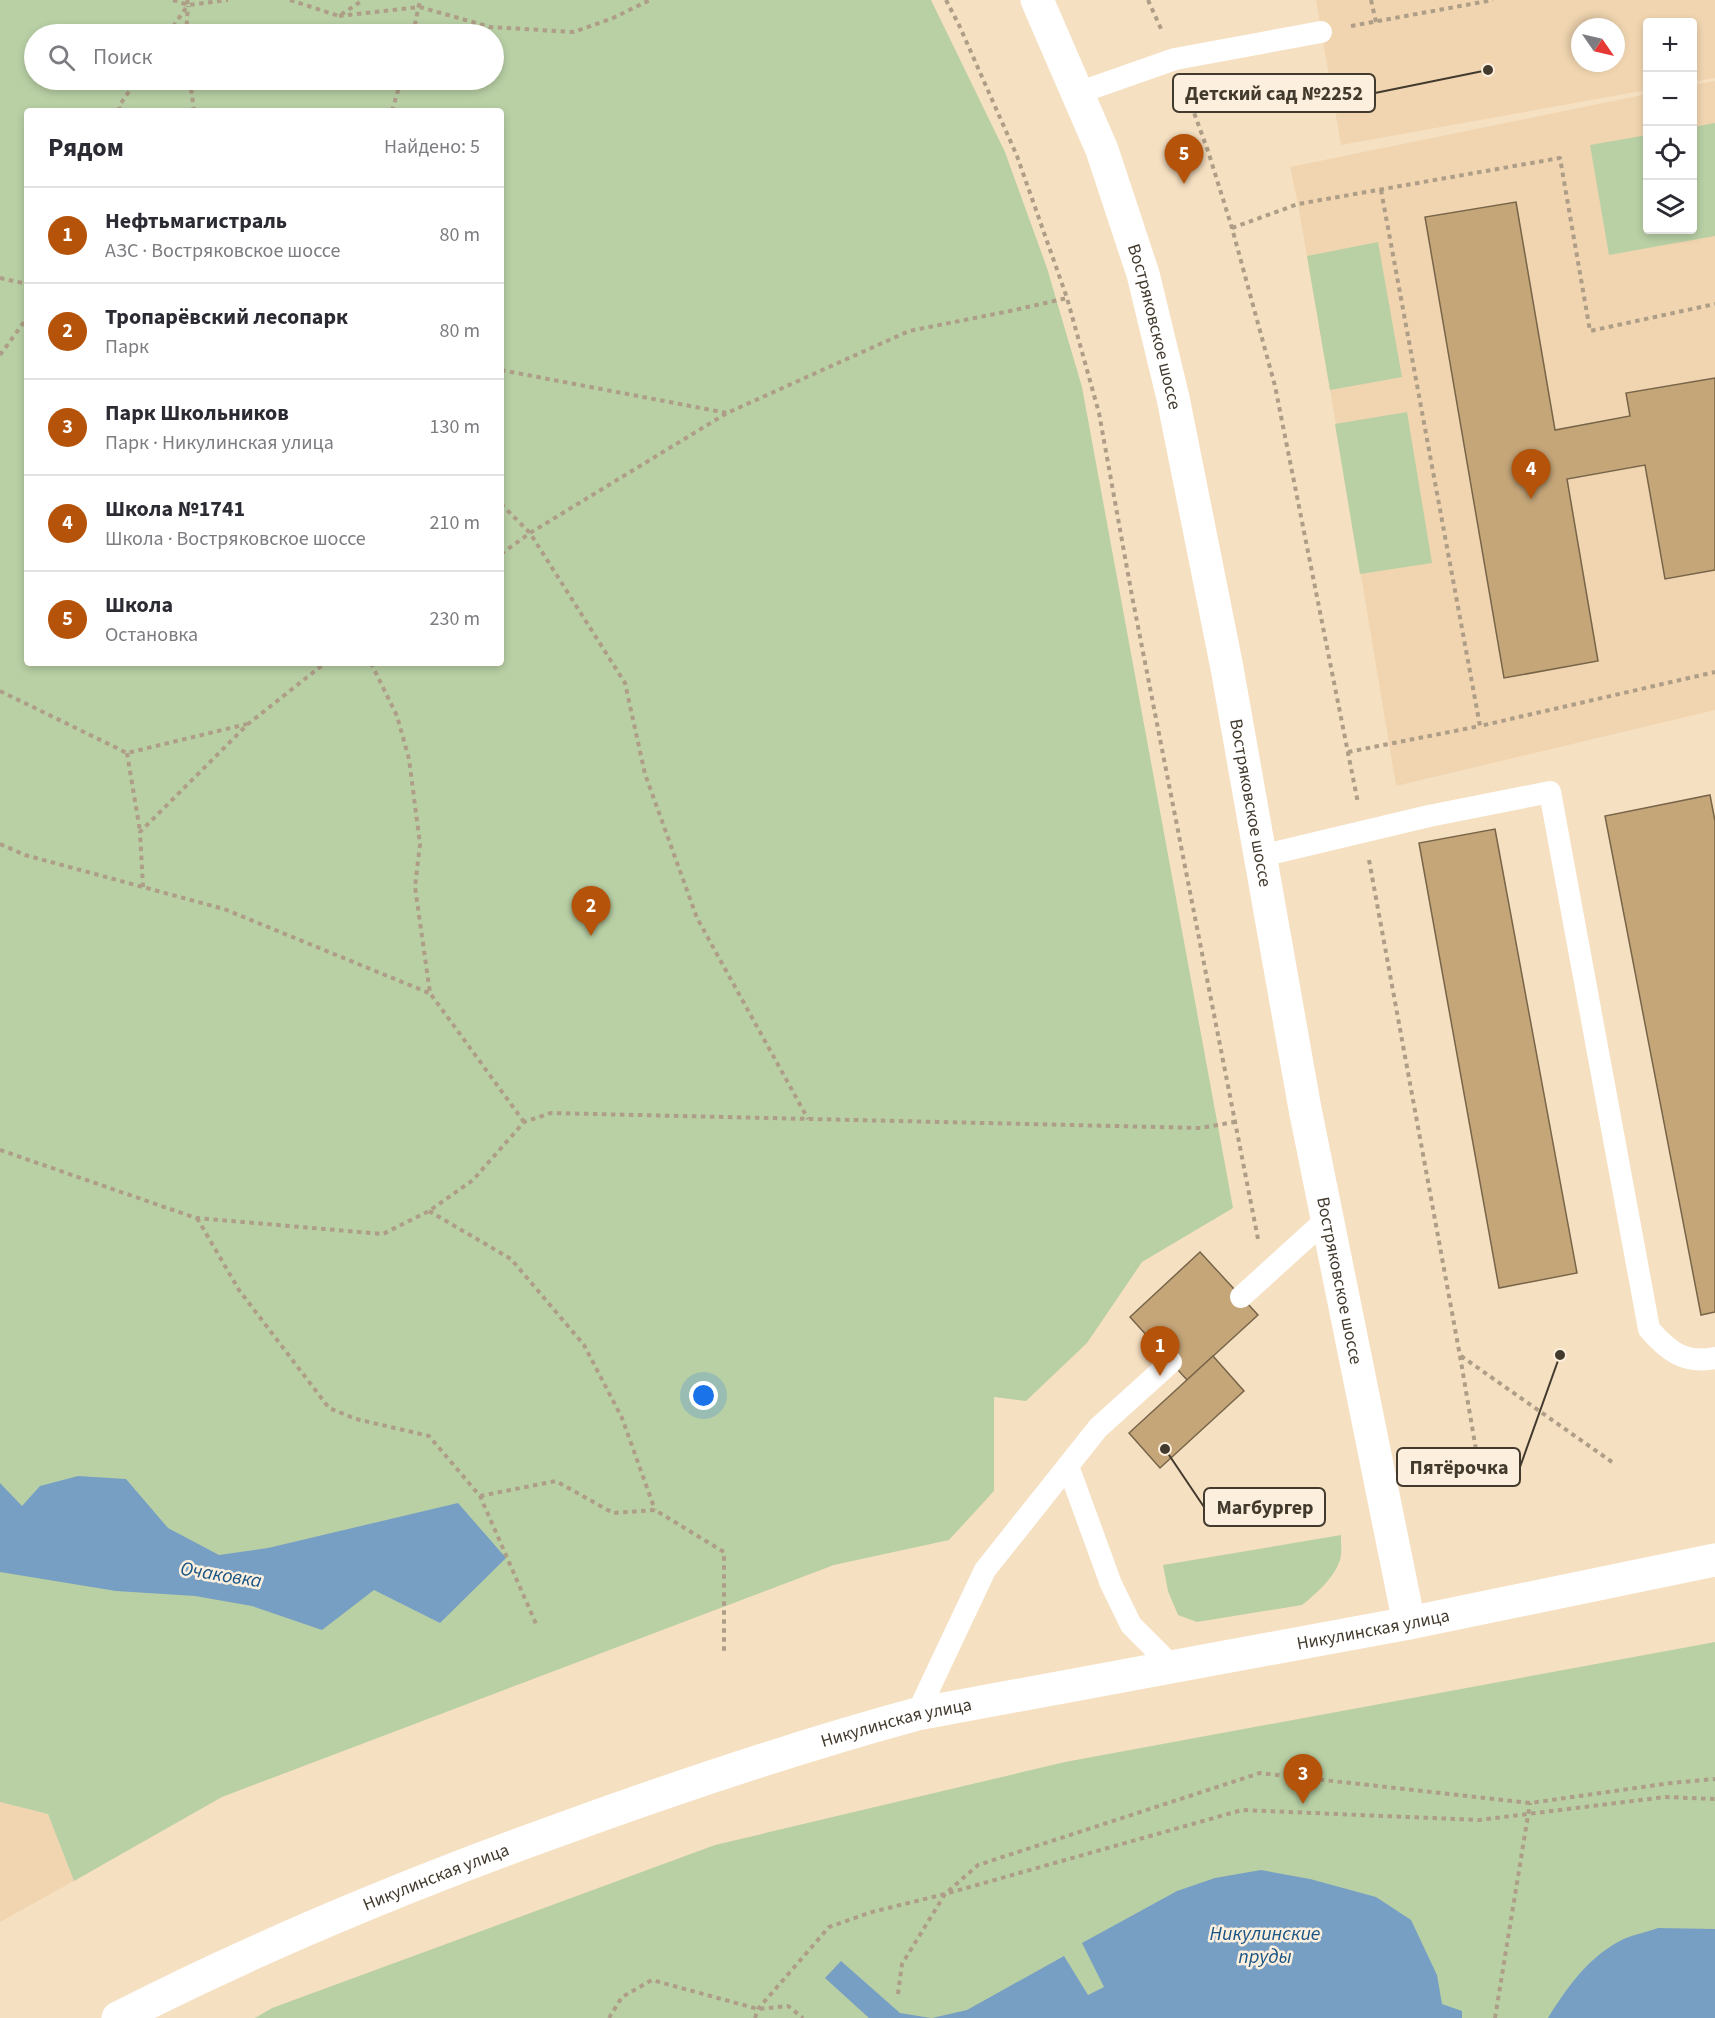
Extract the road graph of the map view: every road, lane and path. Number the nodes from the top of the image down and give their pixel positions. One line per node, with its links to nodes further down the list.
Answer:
1 (173, 0): 12 (path)
2 (228, 0): 12 (path)
3 (290, 0): 14 (path)
4 (363, 0): 14 (path)
5 (420, 0): 13 (path)
6 (650, 0): 19 (path)
7 (946, 0): 33 (path)
8 (1037, 0): 25 (main road, Востряковское шоссе)
9 (1148, 0): 21 (path)
10 (1371, 0): 11 (path)
11 (1493, 0)
12 (187, 2): 15 (path); 16 (path)
13 (420, 7): 14 (path); 17 (path); 18 (path)
14 (339, 16)
15 (174, 24)
16 (186, 24)
17 (415, 24)
18 (479, 24)
19 (504, 28)
20 (1321, 32): 21 (lane)
21 (1175, 60): 25 (lane); 30 (path)
22 (130, 90): 26 (path)
23 (191, 90): 27 (path)
24 (398, 90): 28 (path)
25 (1078, 93): 53 (main road, Востряковское шоссе)
26 (119, 108)
27 (194, 108)
28 (393, 108)
29 (1381, 190): 30 (path); 34 (path); 47 (path)
30 (1232, 228): 48 (path)
31 (0, 278): 32 (path)
32 (24, 283)
33 (1067, 298): 38 (path); 58 (path)
34 (1715, 304)
35 (24, 322): 36 (path)
36 (0, 355)
37 (504, 371): 38 (path)
38 (727, 413): 40 (path)
39 (504, 507): 40 (path)
40 (530, 533): 41 (path); 56 (path)
41 (504, 552)
42 (322, 666): 46 (path)
43 (372, 666): 55 (path)
44 (1715, 672): 47 (path)
45 (0, 691): 49 (path)
46 (248, 724): 49 (path); 50 (path)
47 (1480, 726): 48 (path)
48 (1348, 752): 51 (path)
49 (127, 753): 50 (path)
50 (140, 832): 54 (path)
51 (1363, 832): 53 (lane); 65 (path); 66 (lane)
52 (0, 844): 54 (path)
53 (1261, 856): 62 (main road, Востряковское шоссе)
54 (143, 887): 55 (path)
55 (430, 993): 57 (path)
56 (808, 1119): 57 (path); 58 (path)
57 (524, 1122): 60 (path)
58 (1234, 1122): 63 (path)
59 (0, 1150): 61 (path)
60 (429, 1211): 61 (path); 72 (path)
61 (196, 1218): 71 (path)
62 (1328, 1219): 63 (lane); 74 (main road, Востряковское шоссе)
63 (1265, 1275): 64 (lane)
64 (1241, 1297)
65 (1460, 1356): 68 (path); 70 (path)
66 (1715, 1358)
67 (1170, 1362): 69 (lane)
68 (1612, 1462)
69 (1068, 1466): 77 (lane); 78 (lane)
70 (1482, 1485)
71 (480, 1496): 72 (path); 75 (path)
72 (655, 1510): 76 (path)
73 (1715, 1560): 74 (main road, Никулинская улица)
74 (1409, 1623): 77 (main road, Никулинская улица)
75 (537, 1626)
76 (724, 1653)
77 (1173, 1667): 78 (main road, Никулинская улица)
78 (918, 1714): 86 (main road, Никулинская улица)
79 (1715, 1779): 81 (path)
80 (1715, 1799): 82 (path)
81 (1530, 1803): 82 (path); 83 (path)
82 (1528, 1814): 83 (path); 90 (path)
83 (945, 1894): 84 (path); 85 (path)
84 (898, 1994)
85 (758, 2009): 87 (path); 88 (path); 89 (path)
86 (118, 2018)
87 (609, 2018)
88 (755, 2018)
89 (803, 2018)
90 (1495, 2018)

